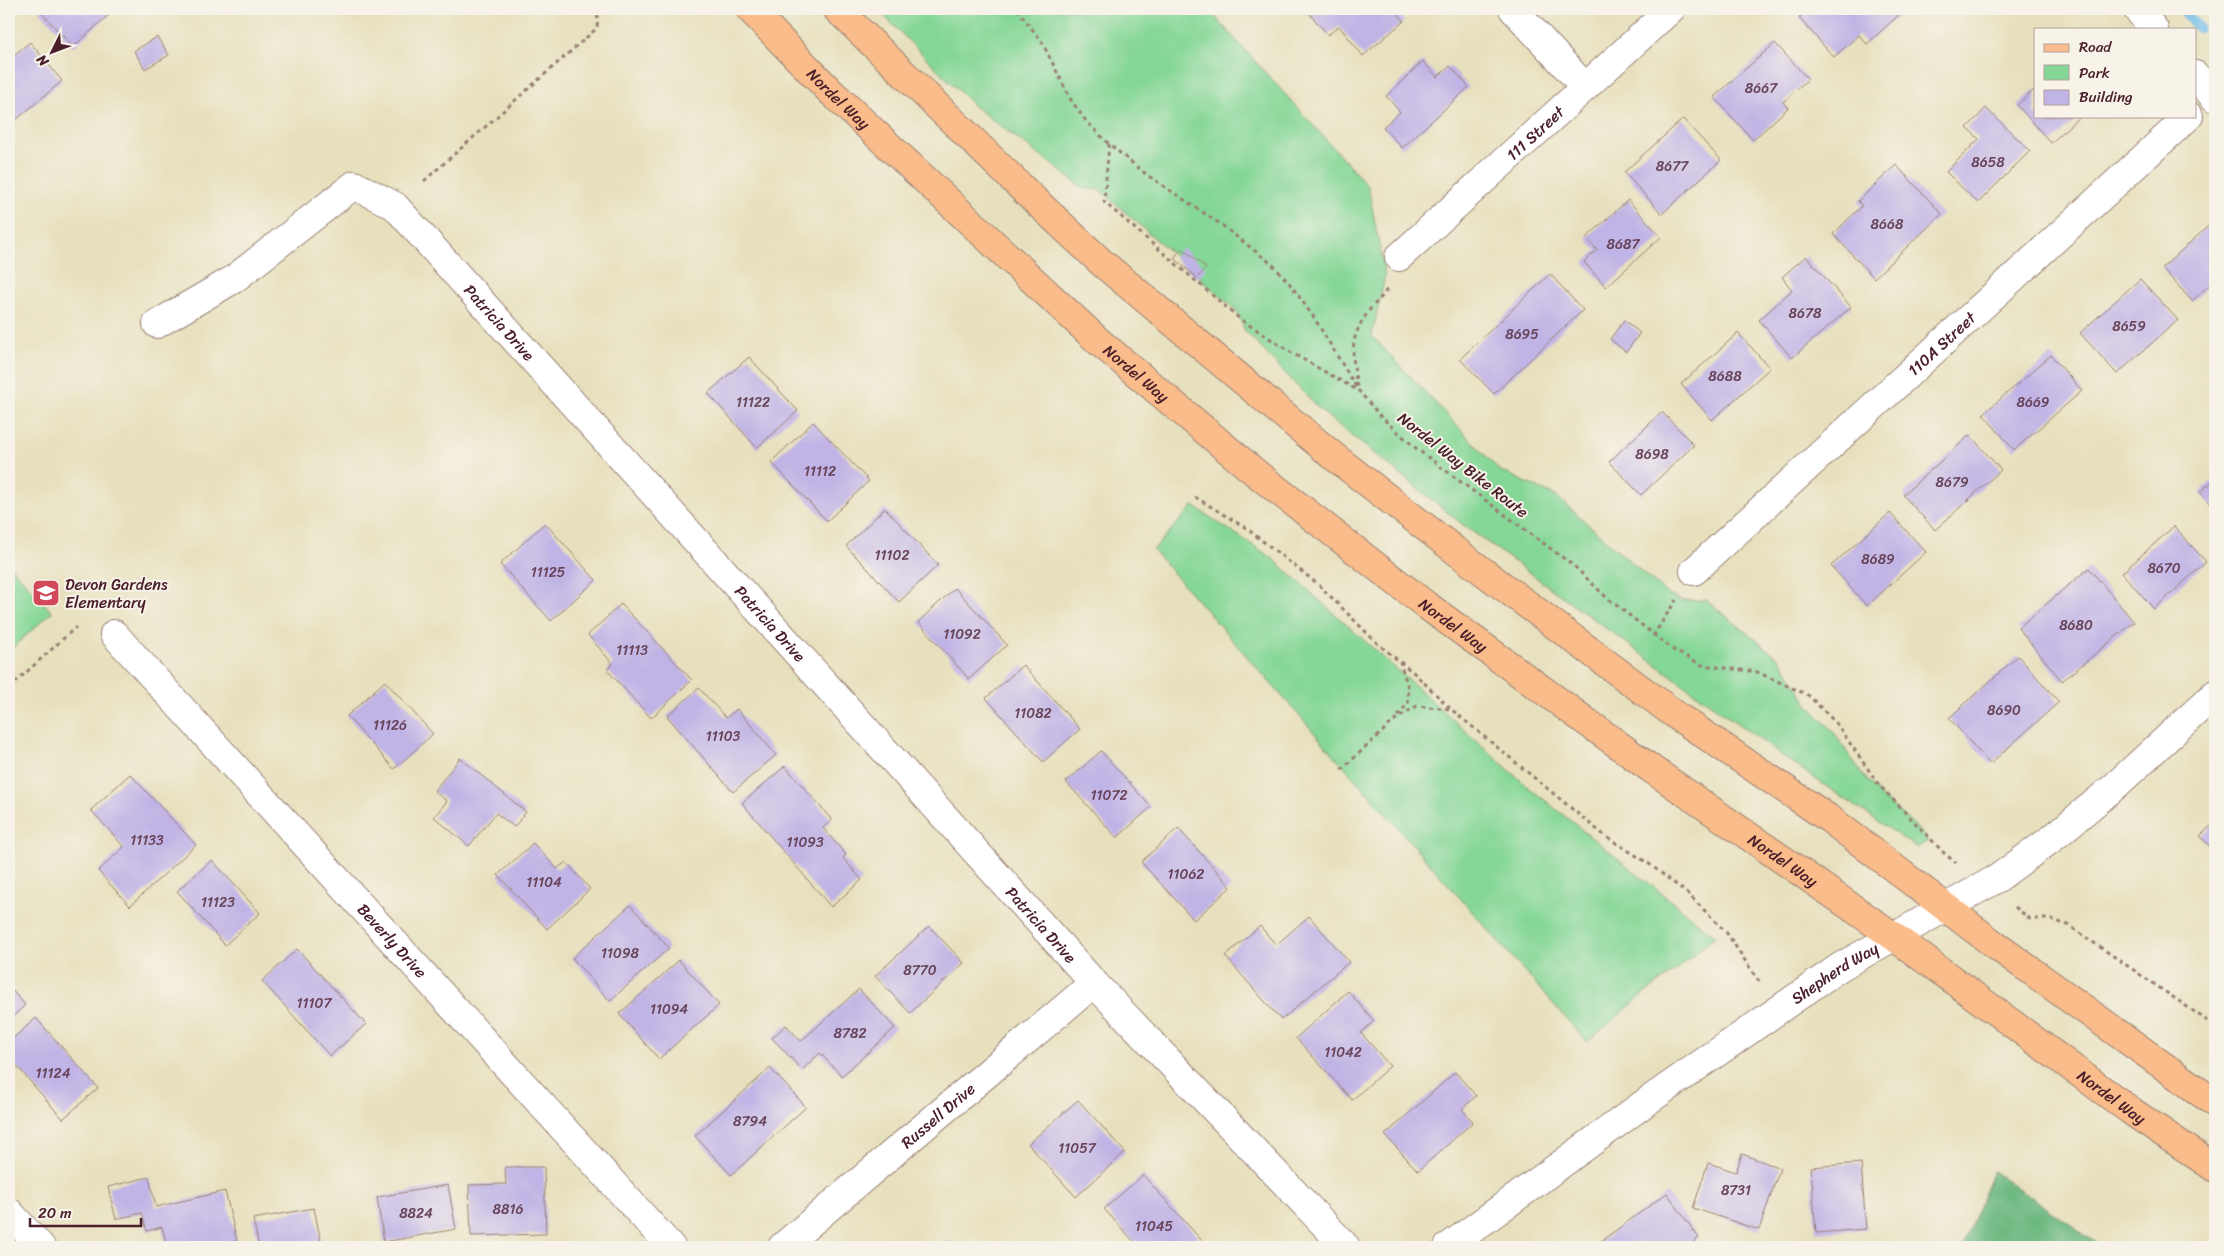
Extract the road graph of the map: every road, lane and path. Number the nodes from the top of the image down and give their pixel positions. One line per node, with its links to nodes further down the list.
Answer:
1 (598, 9): 12 (path)
2 (750, 9): 30 (main road, Nordel Way)
3 (837, 9): 28 (main road)
4 (1017, 9): 11 (path, Nordel Way Bike Route)
5 (1513, 9): 9 (street)
6 (1671, 9): 9 (street, 111 Street)
7 (2137, 9): 8 (street)
8 (2153, 28)
9 (1584, 86): 13 (street, 111 Street)
10 (2187, 118): 17 (street, 110A Street)
11 (1109, 144): 15 (path, Nordel Way Bike Route); 15 (path)
12 (424, 181)
13 (1399, 257): 15 (path)
14 (156, 324): 31 (street, Patricia Drive)
15 (1358, 390): 20 (path, Nordel Way Bike Route)
16 (1195, 497): 21 (path)
17 (1694, 572): 20 (path)
18 (76, 627): 22 (path)
19 (114, 634): 38 (street, Beverly Drive)
20 (1654, 636): 27 (path, Nordel Way Bike Route)
21 (1399, 660): 24 (path); 25 (path)
22 (9, 688)
23 (2215, 694): 28 (street, Shepherd Way)
24 (1452, 710): 25 (path); 32 (path)
25 (1396, 719): 26 (path)
26 (1341, 770)
27 (1958, 864)
28 (1946, 906): 30 (street, Shepherd Way); 34 (main road)
29 (2030, 919): 33 (path)
30 (1893, 936): 32 (street, Shepherd Way); 35 (main road, Nordel Way)
31 (1094, 983): 39 (street, Russell Drive); 40 (street, Patricia Drive)
32 (1779, 1010): 41 (street, Shepherd Way)
33 (2215, 1026)
34 (2215, 1103)
35 (2215, 1168)
36 (9, 1212): 37 (street)
37 (41, 1247)
38 (671, 1247)
39 (782, 1247)
40 (1346, 1247)
41 (1448, 1247)

